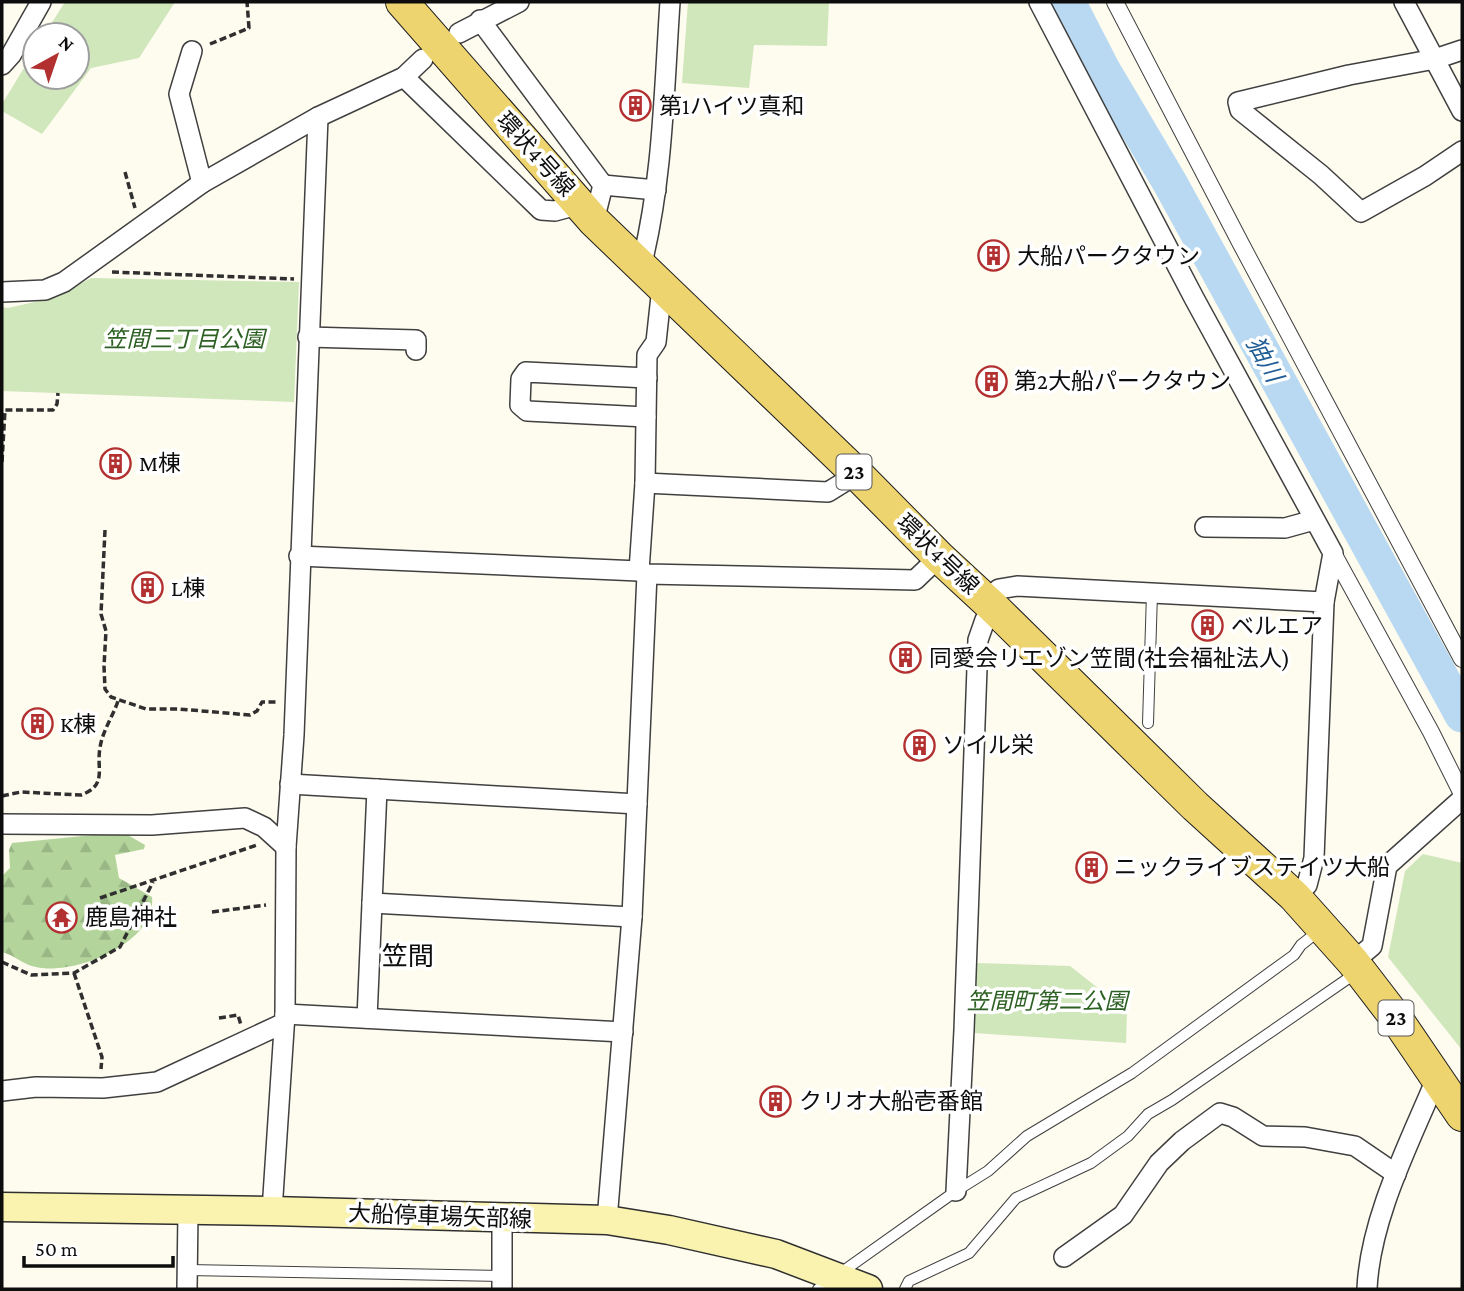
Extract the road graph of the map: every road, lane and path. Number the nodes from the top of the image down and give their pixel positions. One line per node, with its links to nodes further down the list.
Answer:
1 (41, 2): 15 (street)
2 (247, 2): 12 (path)
3 (402, 2): 23 (main road, 環状4号線 / 23)
4 (519, 2): 9 (street)
5 (670, 2): 22 (street)
6 (1039, 2): 37 (street)
7 (1115, 2): 47 (street)
8 (1404, 2): 14 (street)
9 (480, 20): 10 (street); 23 (street)
10 (459, 33)
11 (1462, 50): 14 (street)
12 (192, 51): 21 (street)
13 (423, 59): 16 (street)
14 (1435, 59): 17 (street); 19 (street)
15 (2, 65)
16 (404, 77): 18 (street); 23 (street)
17 (1462, 111)
18 (318, 117): 21 (street); 27 (street)
19 (1462, 151)
20 (125, 172): 24 (path)
21 (202, 183): 24 (street)
22 (656, 190): 23 (street); 26 (street)
23 (592, 203): 26 (main road, 環状4号線 / 23)
24 (140, 226): 25 (street)
25 (82, 271): 27 (path); 28 (street)
26 (651, 277): 31 (street); 35 (main road, 環状4号線 / 23)
27 (313, 279): 29 (street)
28 (2, 292)
29 (308, 337): 30 (street); 41 (street)
30 (415, 350)
31 (647, 377): 33 (street); 33 (street)
32 (58, 393): 34 (path)
33 (646, 417): 36 (street)
34 (2, 462)
35 (857, 474): 36 (street); 42 (main road, 環状4号線 / 23)
36 (645, 483): 43 (street)
37 (1314, 520): 38 (street); 40 (street)
38 (1205, 527)
39 (105, 530): 48 (path)
40 (1333, 553): 45 (street); 54 (street)
41 (299, 555): 43 (street); 51 (street)
42 (939, 557): 43 (street); 46 (main road, 環状4号線 / 23)
43 (643, 573): 55 (street)
44 (1152, 593): 45 (street); 46 (street); 50 (lane)
45 (1324, 602): 59 (street)
46 (990, 603): 59 (main road, 環状4号線 / 23); 77 (street)
47 (1462, 659)
48 (118, 700): 49 (path); 53 (path)
49 (276, 702)
50 (1148, 723)
51 (289, 784): 52 (street); 57 (street)
52 (377, 789): 55 (street); 61 (street)
53 (2, 796)
54 (1462, 796): 67 (street)
55 (636, 804): 64 (street)
56 (2, 824): 57 (street)
57 (286, 847): 58 (path); 69 (street)
58 (153, 881): 60 (path); 68 (path)
59 (1294, 896): 65 (main road, 環状4号線 / 23)
60 (100, 898)
61 (372, 903): 64 (street); 70 (street)
62 (266, 905): 63 (path)
63 (212, 912)
64 (632, 917): 71 (street)
65 (1322, 928): 67 (main road, 環状4号線 / 23); 77 (lane)
66 (2, 962): 68 (path)
67 (1356, 966): 72 (main road, 環状4号線 / 23); 88 (lane)
68 (74, 972): 73 (path)
69 (284, 1018): 70 (street); 73 (street); 80 (street)
70 (367, 1018): 71 (street)
71 (623, 1031): 82 (street)
72 (1437, 1077): 75 (main road, 環状4号線 / 23); 76 (street)
73 (100, 1088): 74 (street)
74 (2, 1091)
75 (1462, 1115)
76 (1396, 1174): 83 (street); 89 (street)
77 (956, 1191): 86 (lane)
78 (2, 1208): 79 (main road, 大船停車場矢部線)
79 (188, 1211): 80 (main road, 大船停車場矢部線); 84 (street)
80 (272, 1211): 81 (main road, 大船停車場矢部線)
81 (502, 1218): 82 (main road, 大船停車場矢部線); 85 (street)
82 (607, 1220): 86 (main road, 大船停車場矢部線)
83 (1064, 1257)
84 (187, 1279): 85 (lane)
85 (502, 1282)
86 (827, 1283): 87 (main road, 大船停車場矢部線)
87 (869, 1289)
88 (905, 1289)
89 (1367, 1289)

